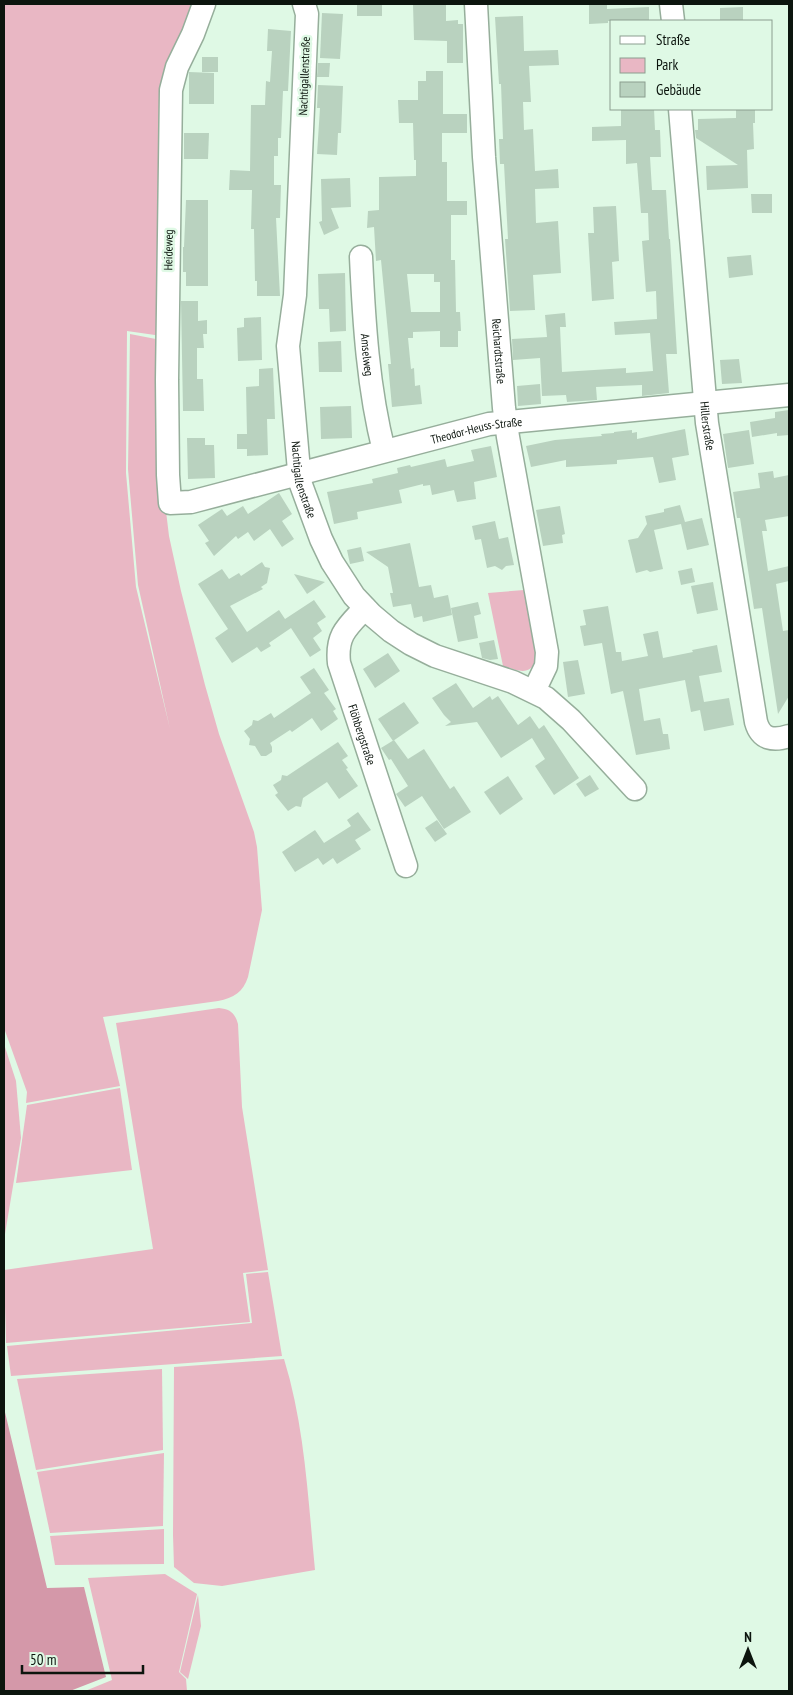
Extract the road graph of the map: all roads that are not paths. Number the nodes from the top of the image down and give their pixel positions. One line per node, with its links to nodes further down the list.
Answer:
1 (204, 4): 13 (street, Heideweg)
2 (304, 4): 12 (street, Nachtigallenstraße)
3 (476, 4): 10 (street, Reichardtstraße)
4 (672, 4): 5 (street)
5 (673, 20)
6 (680, 110): 9 (street, Hillerstraße)
7 (361, 257): 11 (street, Amselweg)
8 (789, 395): 9 (street, Theodor-Heuss-Straße)
9 (705, 403): 10 (street, Theodor-Heuss-Straße); 16 (street, Hillerstraße)
10 (506, 422): 11 (street, Theodor-Heuss-Straße); 15 (street, Reichardtstraße)
11 (384, 451): 12 (street, Theodor-Heuss-Straße)
12 (300, 473): 13 (street, Theodor-Heuss-Straße); 14 (street, Nachtigallenstraße)
13 (170, 503)
14 (365, 608): 15 (street, Nachtigallenstraße); 18 (street, Flöhbergstraße)
15 (534, 691): 17 (street, Nachtigallenstraße)
16 (789, 736)
17 (635, 789)
18 (406, 866)

